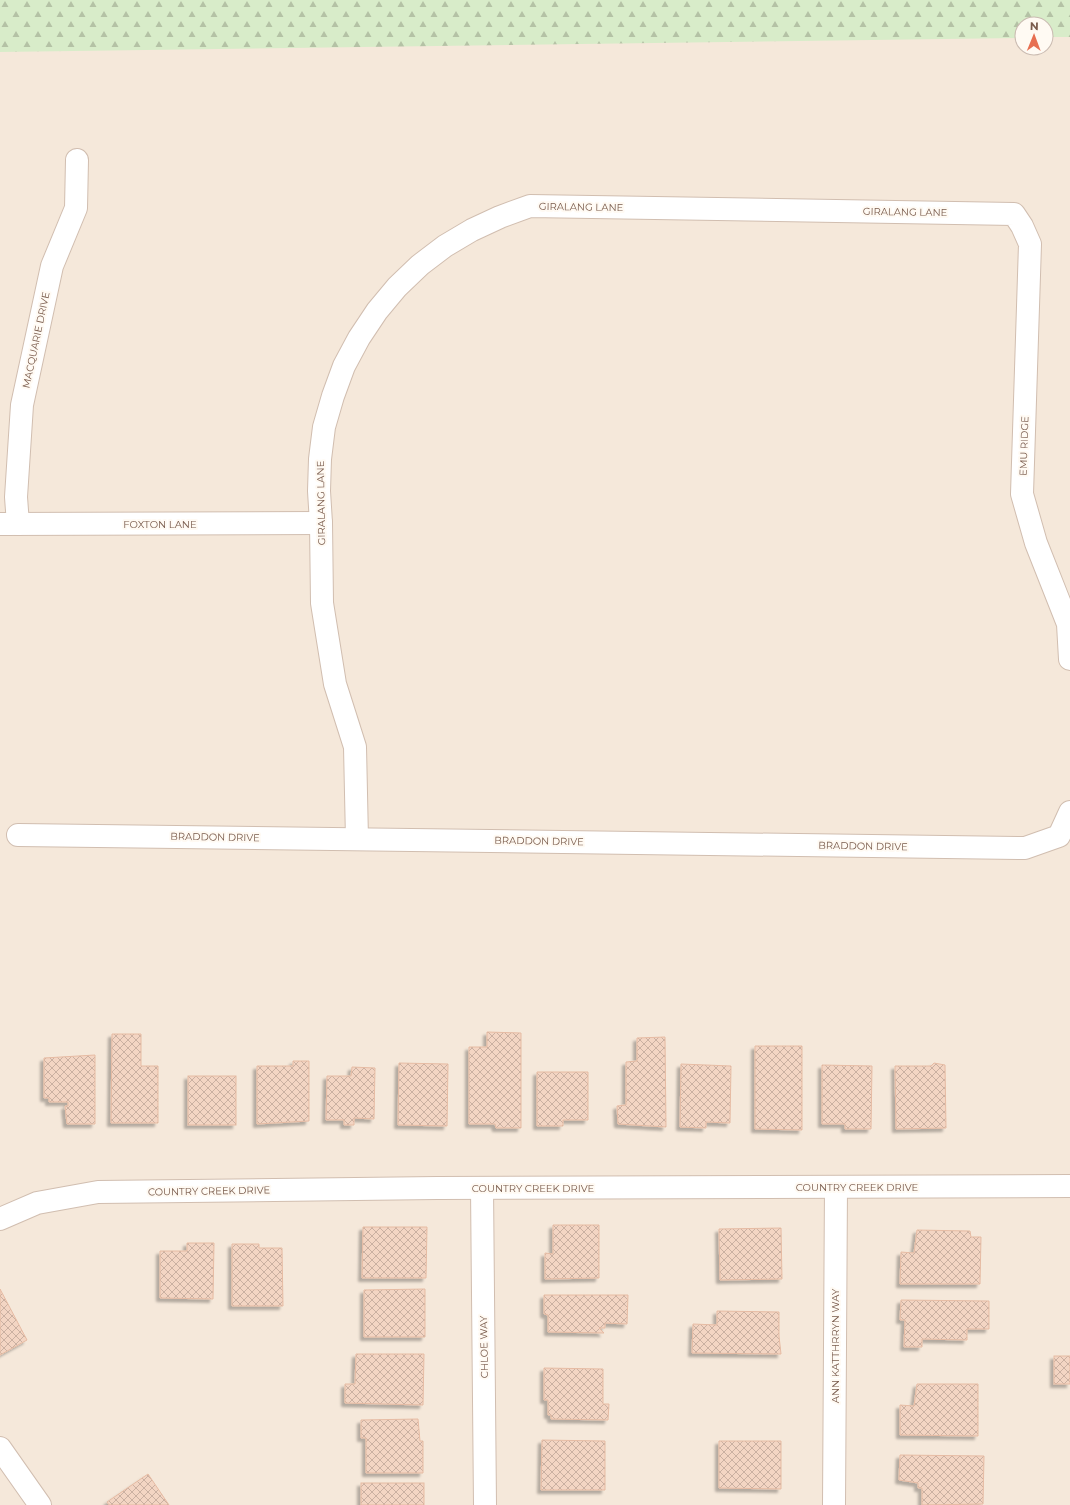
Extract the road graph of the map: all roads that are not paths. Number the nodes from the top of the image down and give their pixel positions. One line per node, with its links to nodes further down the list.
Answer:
1 (77, 160): 4 (street, MACQUARIE DRIVE)
2 (1022, 226): 3 (street, GIRALANG LANE); 5 (street, EMU RIDGE)
3 (321, 523): 4 (street, FOXTON LANE); 8 (street, GIRALANG LANE)
4 (9, 524)
5 (1070, 659)
6 (1070, 812): 8 (street, BRADDON DRIVE)
7 (18, 835): 8 (street, BRADDON DRIVE)
8 (357, 839)
9 (1070, 1186): 10 (street, COUNTRY CREEK DRIVE)
10 (836, 1187): 11 (street, COUNTRY CREEK DRIVE); 16 (street, ANN KATTHRRYN WAY)
11 (482, 1188): 12 (street, COUNTRY CREEK DRIVE); 15 (street, CHLOE WAY)
12 (0, 1219)
13 (0, 1448): 14 (street)
14 (40, 1505)
15 (486, 1505)
16 (834, 1505)

